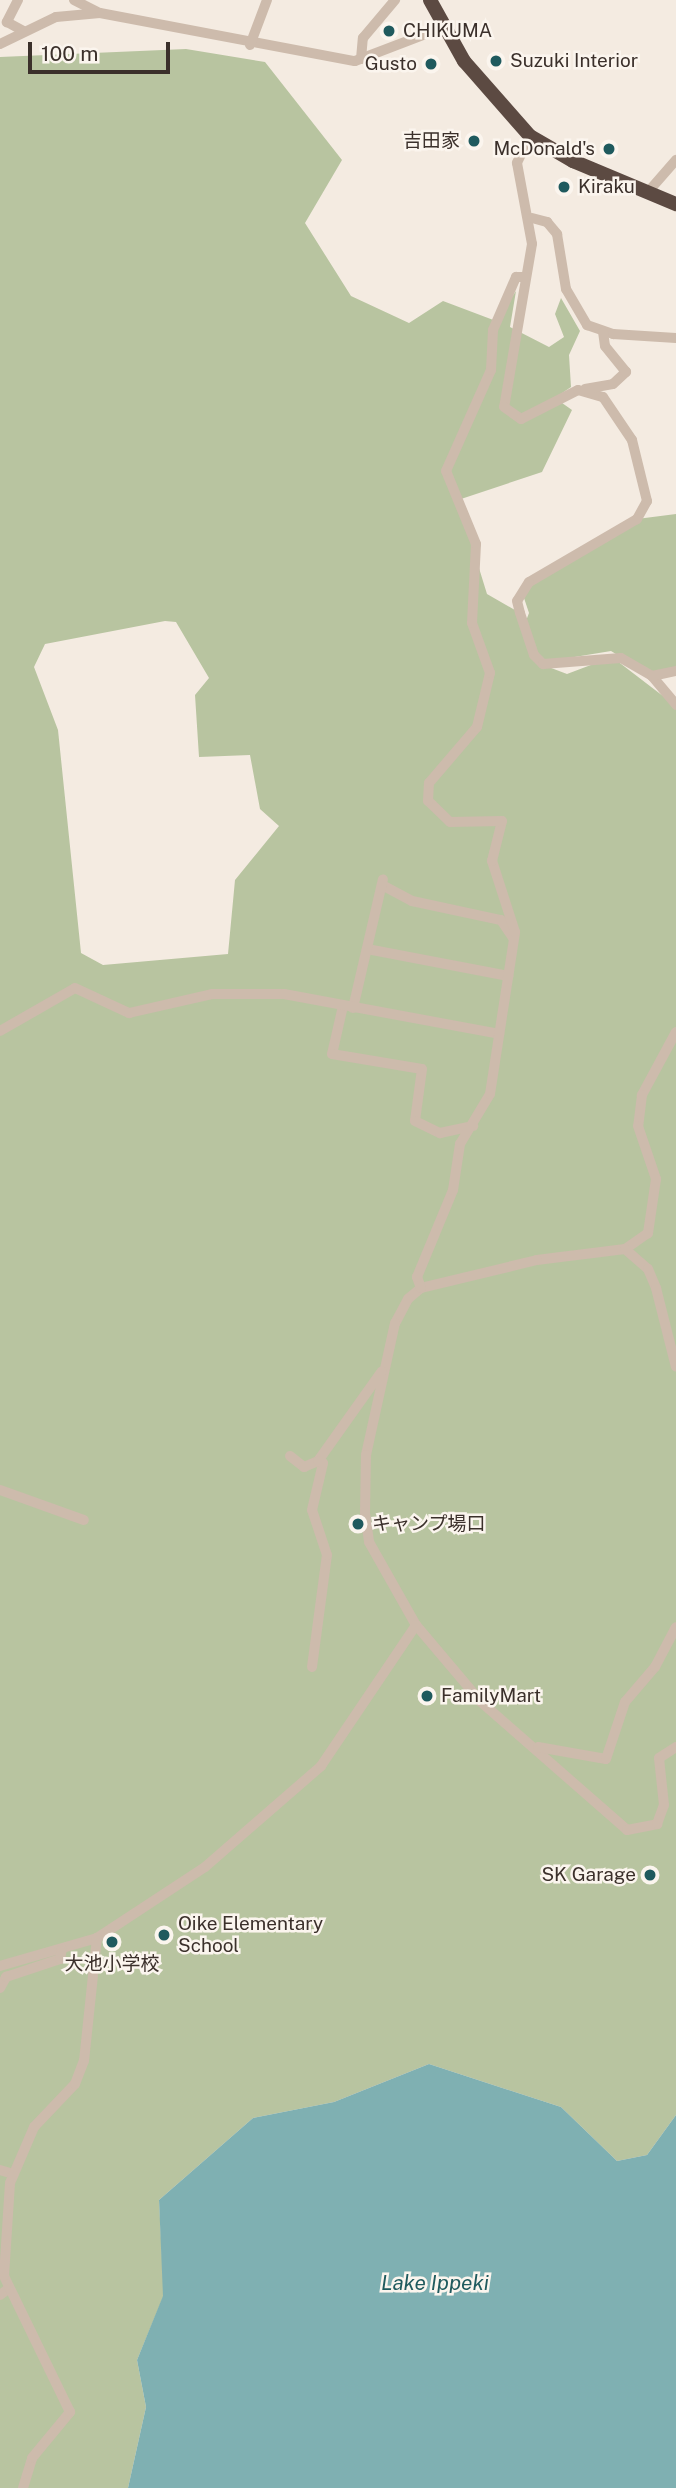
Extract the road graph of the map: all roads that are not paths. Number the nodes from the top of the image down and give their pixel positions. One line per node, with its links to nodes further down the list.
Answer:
1 (74, 0): 8 (street)
2 (95, 0): 8 (street)
3 (267, 0): 12 (street)
4 (395, 0): 13 (street)
5 (430, 0): 9 (highway)
6 (15, 4): 7 (street); 10 (street)
7 (0, 5)
8 (100, 13): 10 (street); 12 (street)
9 (443, 27): 13 (street); 14 (highway)
10 (23, 31): 11 (street)
11 (0, 44)
12 (250, 45): 13 (street)
13 (361, 59)
14 (530, 136): 16 (highway); 18 (street)
15 (676, 160): 16 (street)
16 (648, 192): 17 (highway)
17 (676, 204)
18 (532, 218): 19 (street); 20 (street)
19 (525, 277): 22 (street); 26 (street)
20 (603, 332): 21 (street); 22 (street)
21 (676, 338)
22 (584, 390): 24 (street)
23 (676, 671): 24 (street)
24 (652, 676): 25 (street)
25 (676, 705)
26 (513, 939): 27 (street); 28 (street)
27 (367, 949): 28 (street); 29 (street)
28 (508, 976): 32 (street)
29 (348, 1007): 30 (street); 32 (street); 33 (street)
30 (0, 1031)
31 (676, 1032): 34 (street)
32 (499, 1034): 33 (street)
33 (472, 1126): 35 (street)
34 (625, 1249): 35 (street); 36 (street)
35 (421, 1289): 37 (street)
36 (676, 1367)
37 (384, 1368): 39 (street); 42 (street)
38 (290, 1456): 39 (street)
39 (318, 1461): 45 (street)
40 (0, 1490): 41 (street)
41 (84, 1520)
42 (416, 1625): 46 (street); 48 (street)
43 (676, 1627): 44 (street)
44 (674, 1640): 46 (street)
45 (312, 1667)
46 (537, 1747): 47 (street)
47 (676, 1747)
48 (97, 1938): 49 (street); 53 (street)
49 (62, 1949): 50 (street); 51 (street)
50 (0, 1965)
51 (0, 1988)
52 (0, 2169): 53 (street)
53 (13, 2174): 54 (street)
54 (4, 2292): 55 (street)
55 (23, 2488)

